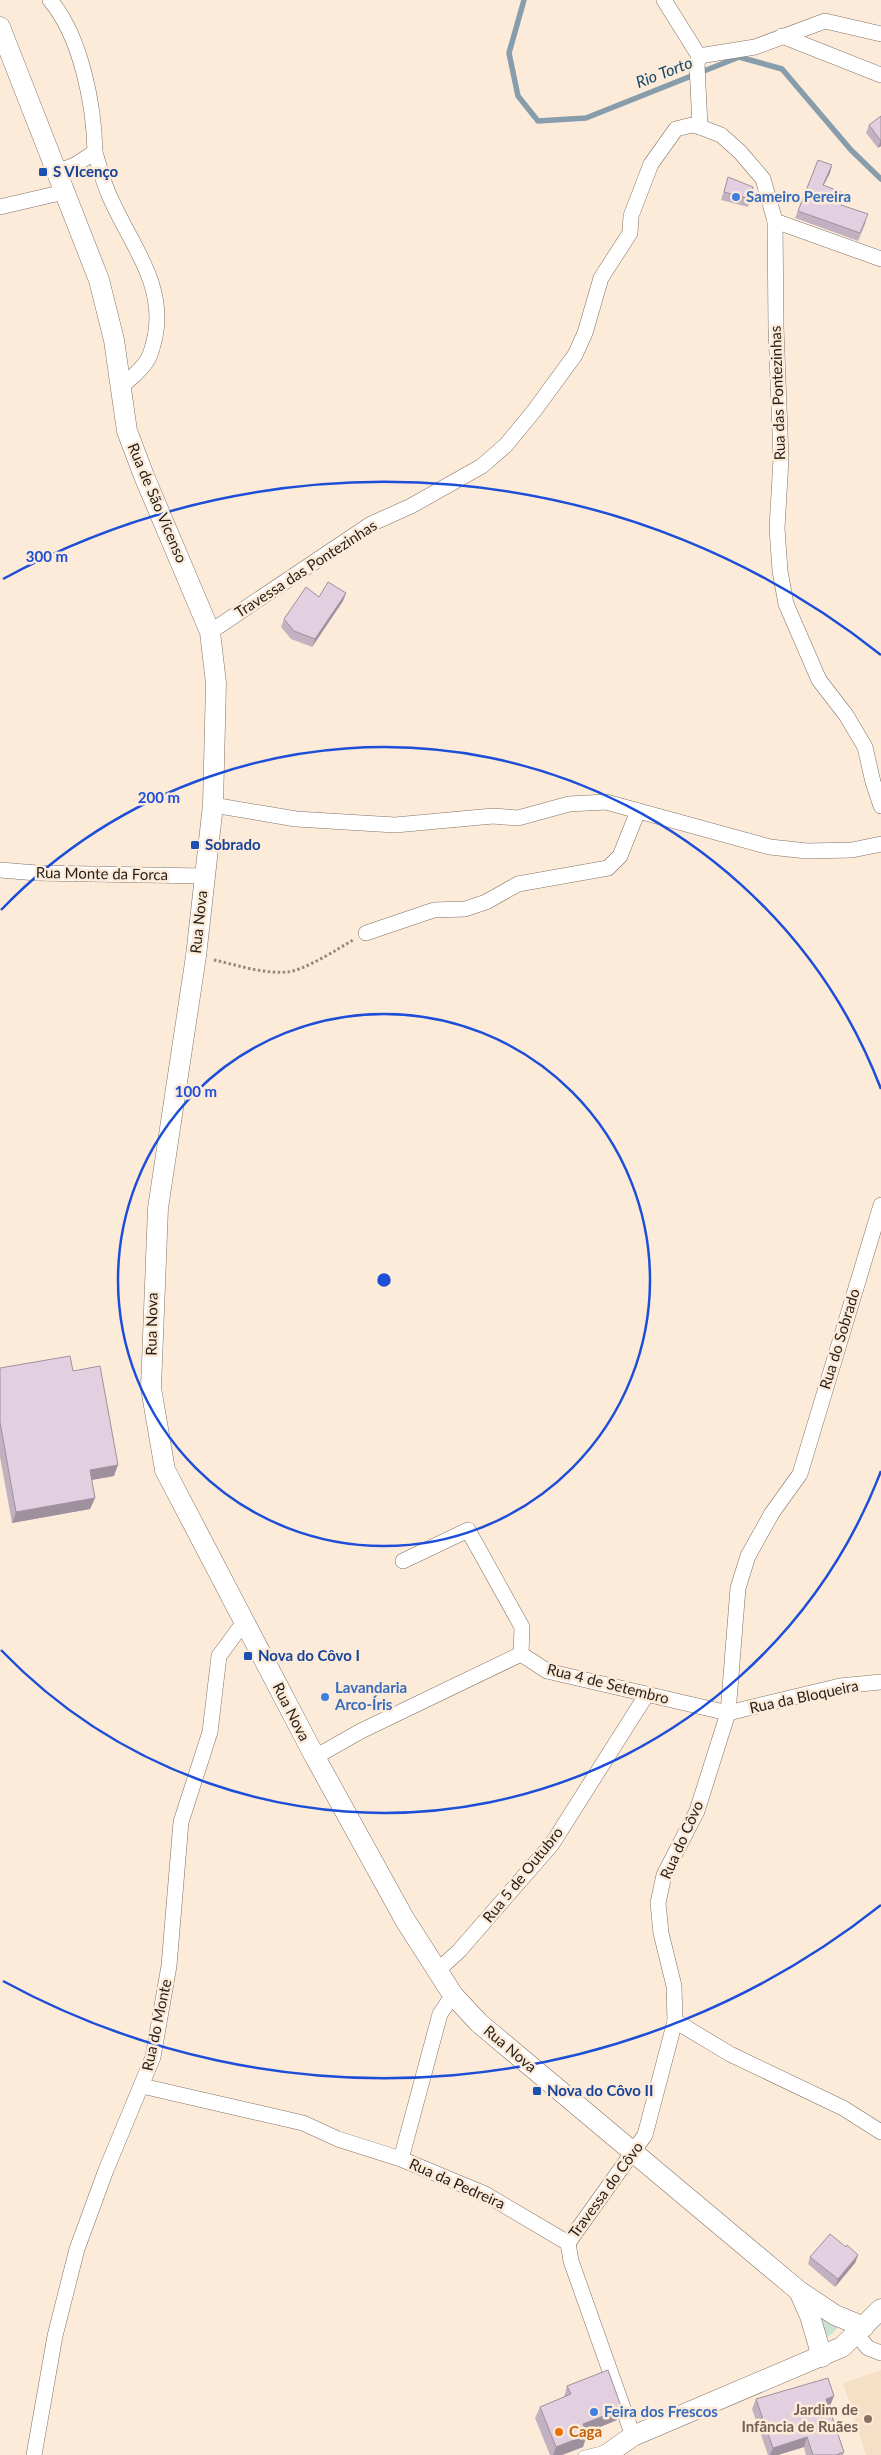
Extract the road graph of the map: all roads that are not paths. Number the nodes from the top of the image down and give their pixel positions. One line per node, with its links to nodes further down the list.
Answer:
1 (50, 0): 9 (street)
2 (664, 0): 6 (street)
3 (0, 27): 10 (street, Rua de São Vicenso)
4 (881, 34): 5 (street)
5 (782, 36): 6 (street); 7 (street)
6 (698, 60): 8 (street)
7 (881, 74)
8 (700, 127): 13 (street, Rua das Pontezinhas); 16 (street, Travessa das Pontezinhas)
9 (95, 152): 10 (street); 15 (street)
10 (57, 172): 11 (street, Rua de São Vicenso)
11 (64, 192): 12 (street); 15 (street, Rua de São Vicenso)
12 (0, 207)
13 (775, 221): 14 (street); 18 (street, Rua das Pontezinhas)
14 (881, 259)
15 (122, 386): 16 (street, Rua de São Vicenso)
16 (210, 632): 17 (street, Rua de São Vicenso)
17 (213, 805): 19 (street); 22 (street, Rua de São Vicenso)
18 (881, 806)
19 (638, 811): 20 (street); 23 (street)
20 (881, 844)
21 (0, 870): 22 (street, Rua Monte da Forca)
22 (204, 876): 27 (street, Rua Nova)
23 (366, 933)
24 (881, 1205): 25 (street, Rua do Sobrado)
25 (800, 1474): 31 (street, Rua do Côvo)
26 (403, 1561): 28 (street)
27 (244, 1622): 32 (street, Rua Nova); 36 (street, Rua do Monte)
28 (521, 1654): 30 (street, Rua 4 de Setembro); 32 (street)
29 (881, 1682): 31 (street, Rua da Bloqueira)
30 (647, 1694): 31 (street, Rua 4 de Setembro); 33 (street, Rua 5 de Outubro)
31 (728, 1713): 35 (street, Rua do Côvo)
32 (315, 1756): 33 (street, Rua Nova)
33 (437, 1971): 34 (street, Rua Nova)
34 (453, 1995): 38 (street, Rua Nova); 39 (street)
35 (675, 2021): 37 (street); 38 (street, Travessa do Côvo)
36 (142, 2086): 39 (street, Rua da Pedreira); 47 (street, Rua do Monte)
37 (881, 2132)
38 (634, 2154): 40 (street, Travessa do Côvo); 41 (street, Rua Nova)
39 (401, 2159): 40 (street, Rua da Pedreira)
40 (568, 2243): 46 (street)
41 (799, 2290): 43 (street, Rua Nova); 45 (street, Rua Nova)
42 (881, 2309): 43 (street)
43 (860, 2331): 44 (street); 45 (street)
44 (881, 2353)
45 (822, 2357): 46 (street)
46 (620, 2445): 48 (lane)
47 (34, 2455)
48 (583, 2455)

